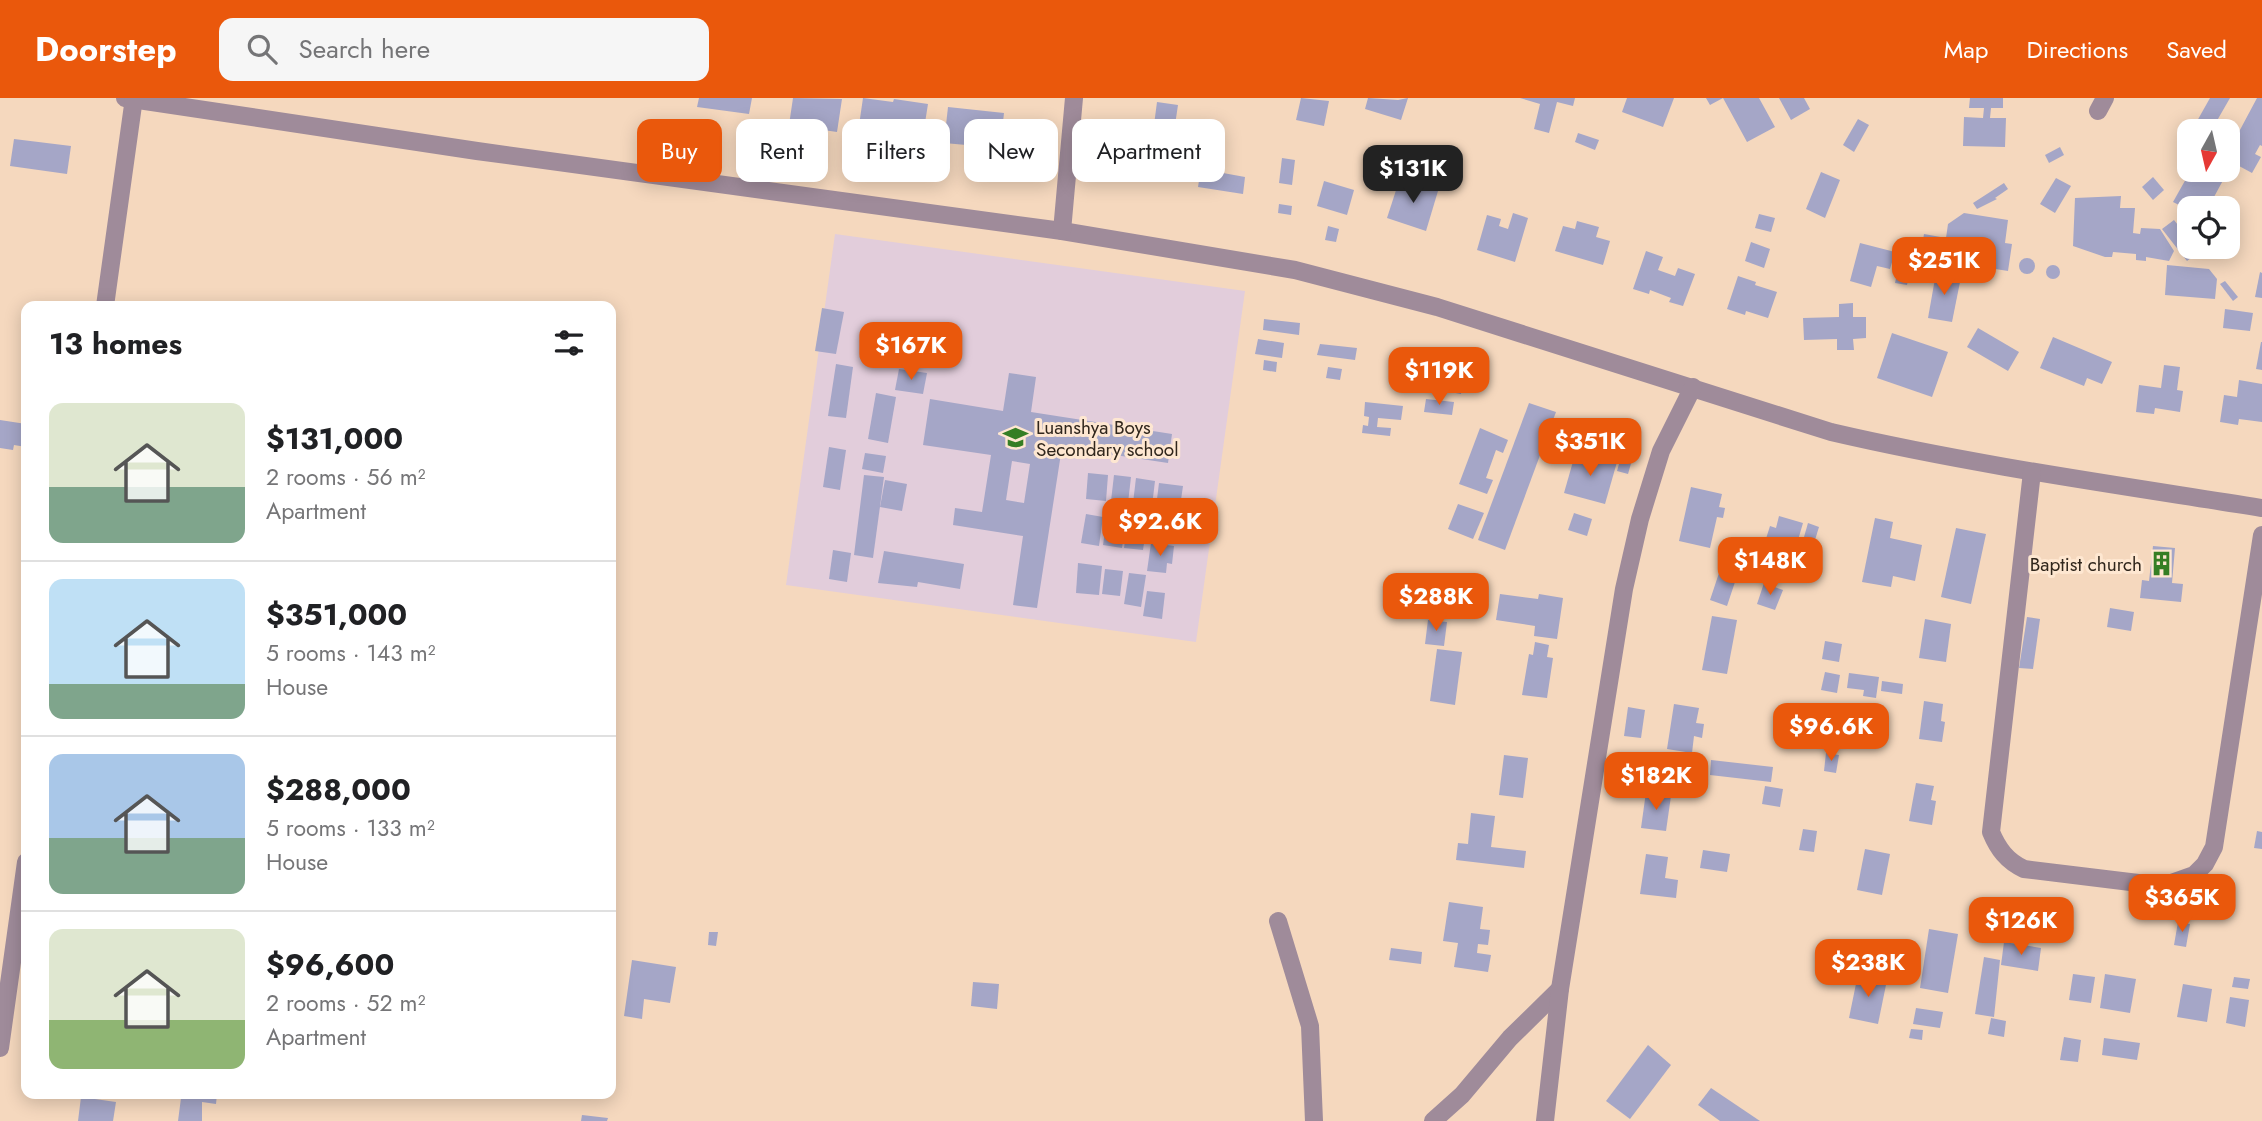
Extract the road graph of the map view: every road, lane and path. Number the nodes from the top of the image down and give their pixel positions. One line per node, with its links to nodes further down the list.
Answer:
1 (1074, 98): 3 (street)
2 (131, 99): 3 (street); 4 (street)
3 (1062, 231): 5 (street)
4 (106, 301)
5 (1693, 387): 6 (street); 11 (street)
6 (2032, 472): 7 (street); 8 (street)
7 (2262, 508)
8 (2262, 535)
9 (21, 898): 12 (street)
10 (1278, 921): 13 (street)
11 (1560, 989): 14 (street); 15 (street)
12 (0, 1048)
13 (1314, 1121)
14 (1433, 1121)
15 (1545, 1121)

